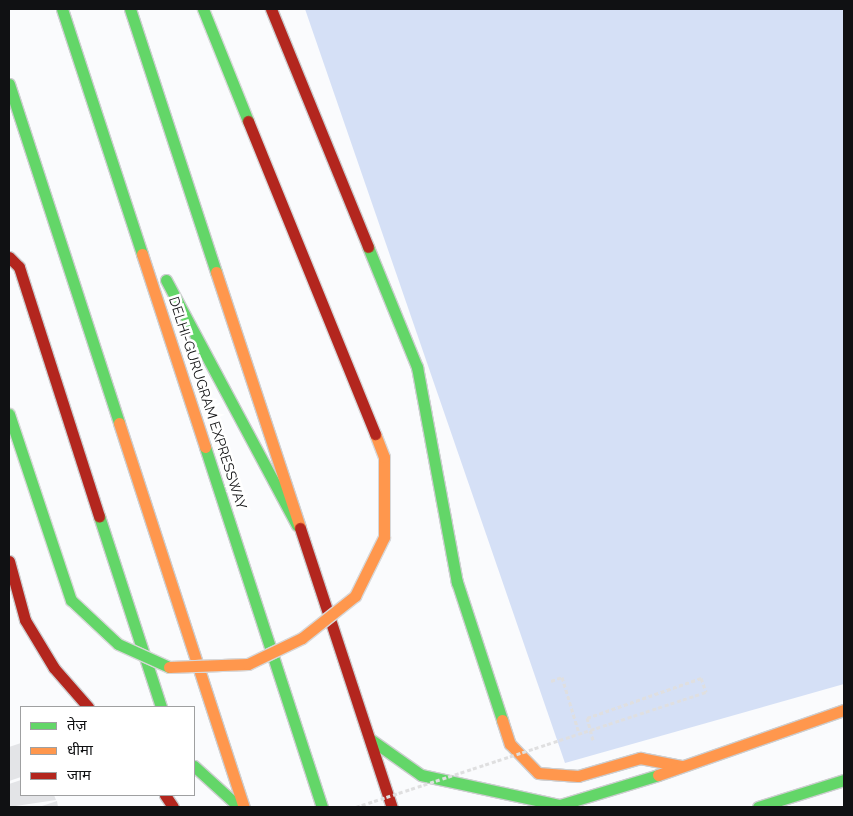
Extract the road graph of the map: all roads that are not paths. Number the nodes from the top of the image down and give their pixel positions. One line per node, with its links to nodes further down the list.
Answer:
1 (62, 9): 6 (main road, DELHI-GURUGRAM EXPRESSWAY)
2 (130, 9): 9 (main road)
3 (203, 9): 8 (main road, bridge)
4 (271, 9): 15 (main road)
5 (9, 84): 21 (main road)
6 (132, 217): 9 (main road); 22 (main road, DELHI-GURUGRAM EXPRESSWAY)
7 (9, 257): 12 (main road)
8 (9, 414)
9 (297, 525): 14 (main road)
10 (9, 561): 11 (main road)
11 (87, 706)
12 (161, 706)
13 (844, 710): 15 (main road)
14 (370, 739): 15 (main road); 23 (main road)
15 (682, 766)
16 (195, 767): 20 (main road)
17 (844, 780): 24 (main road)
18 (166, 796): 19 (main road)
19 (173, 807)
20 (240, 807)
21 (244, 807)
22 (322, 807)
23 (392, 807)
24 (758, 807)

